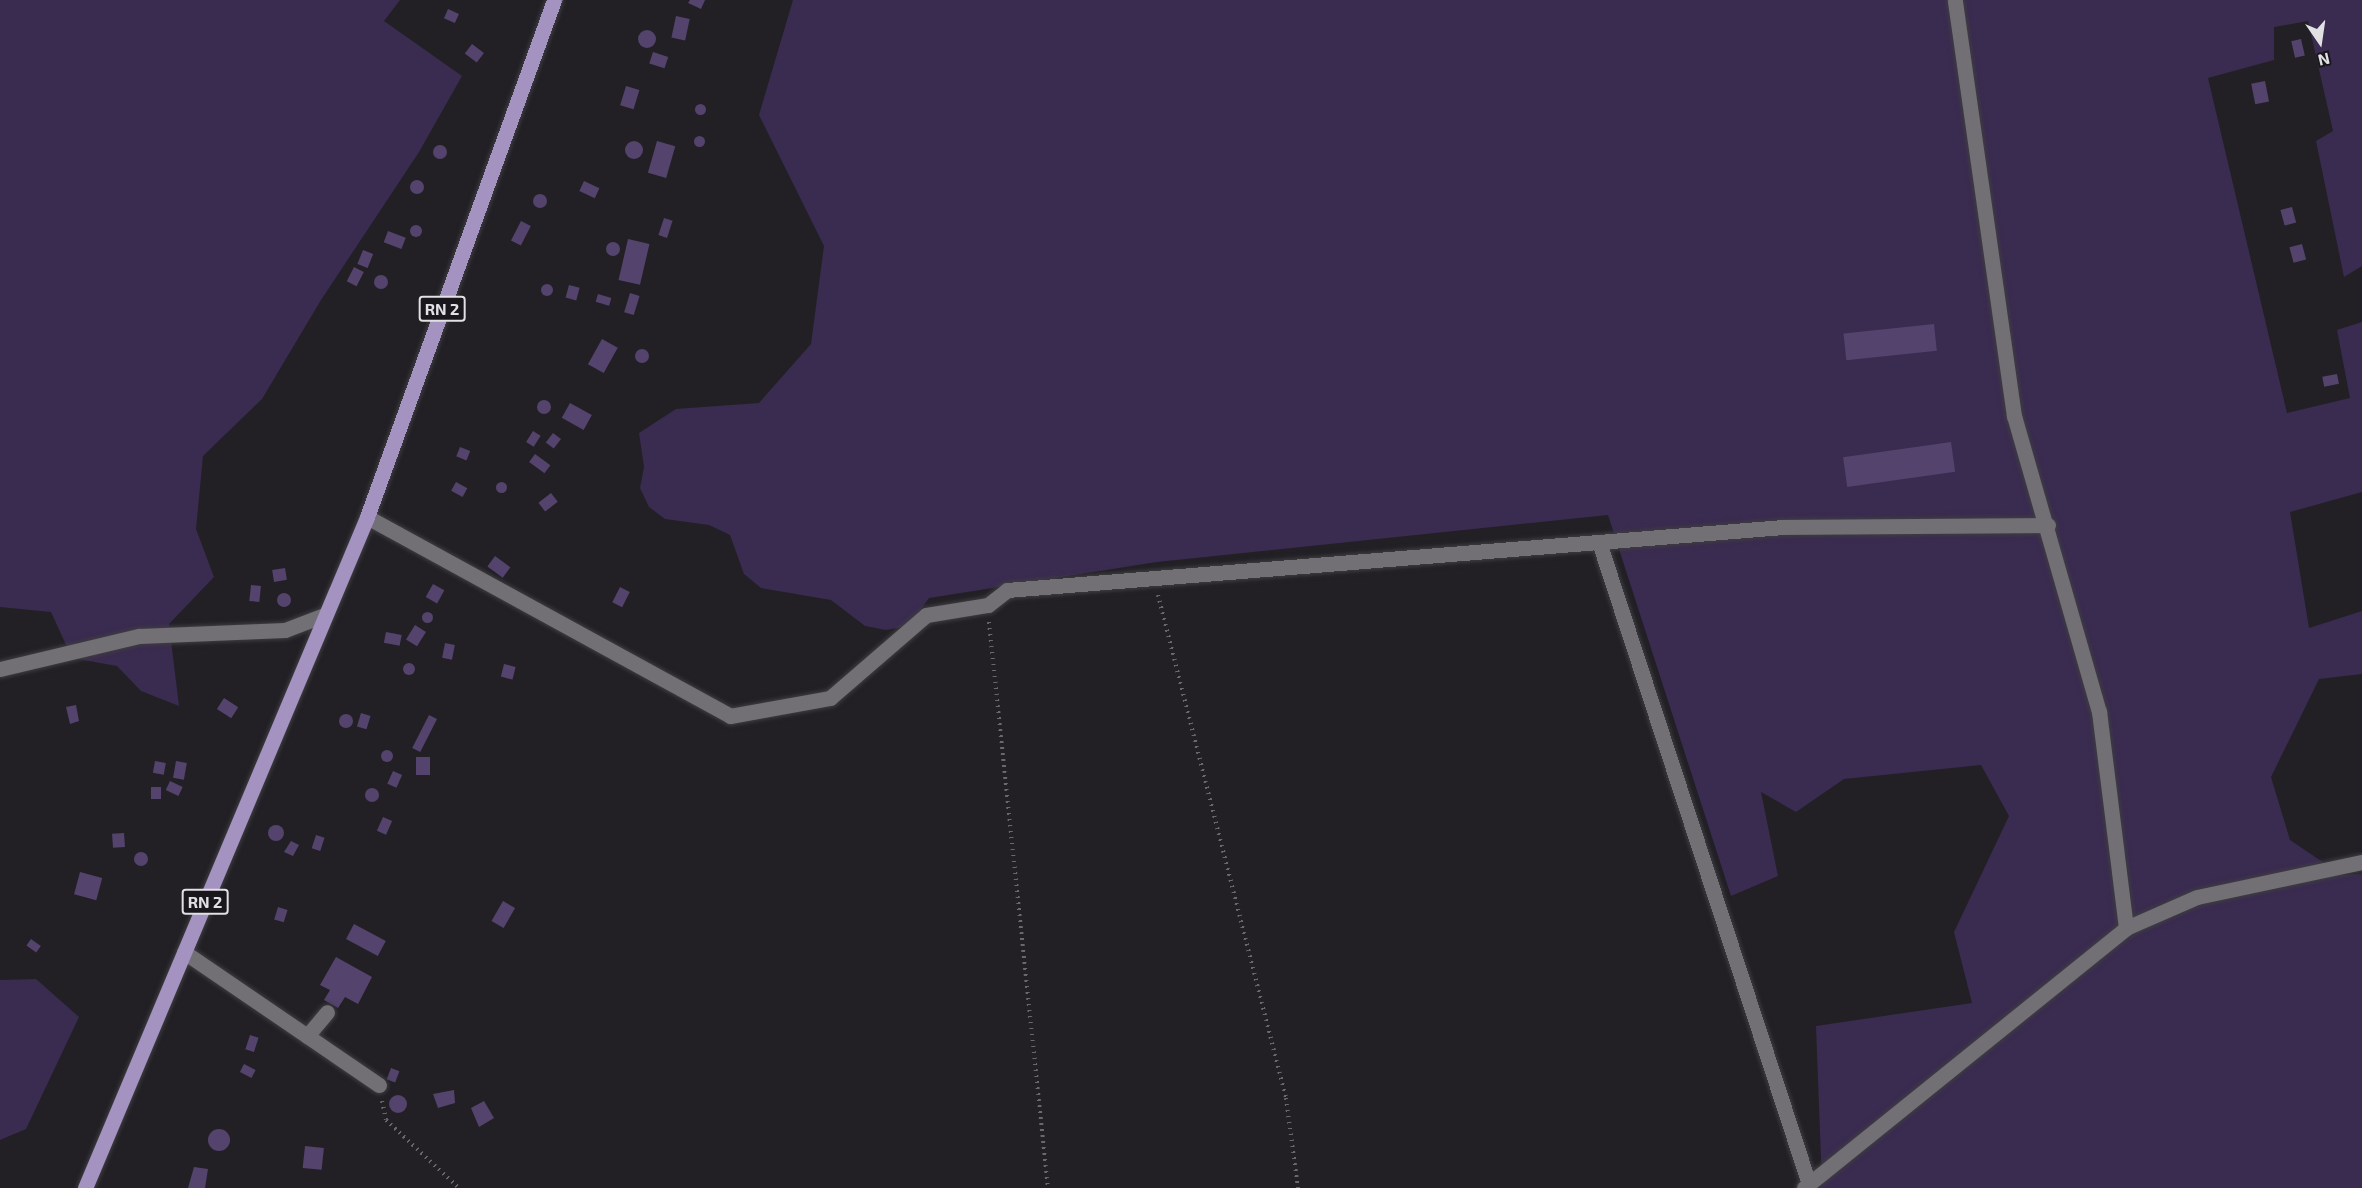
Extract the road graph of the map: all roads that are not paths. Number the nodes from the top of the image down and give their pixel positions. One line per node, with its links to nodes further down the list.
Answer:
1 (554, 0): 3 (main road, RN 2)
2 (1955, 0): 4 (street)
3 (367, 517): 5 (street); 6 (main road, RN 2)
4 (2048, 525): 5 (street); 9 (street)
5 (1599, 542): 14 (street)
6 (324, 615): 7 (street); 10 (main road, RN 2)
7 (0, 669)
8 (2362, 862): 9 (street)
9 (2126, 928): 14 (street)
10 (184, 952): 12 (street); 15 (main road, RN 2)
11 (327, 1012): 12 (street)
12 (307, 1036): 13 (street)
13 (379, 1085)
14 (1807, 1186)
15 (85, 1188)

